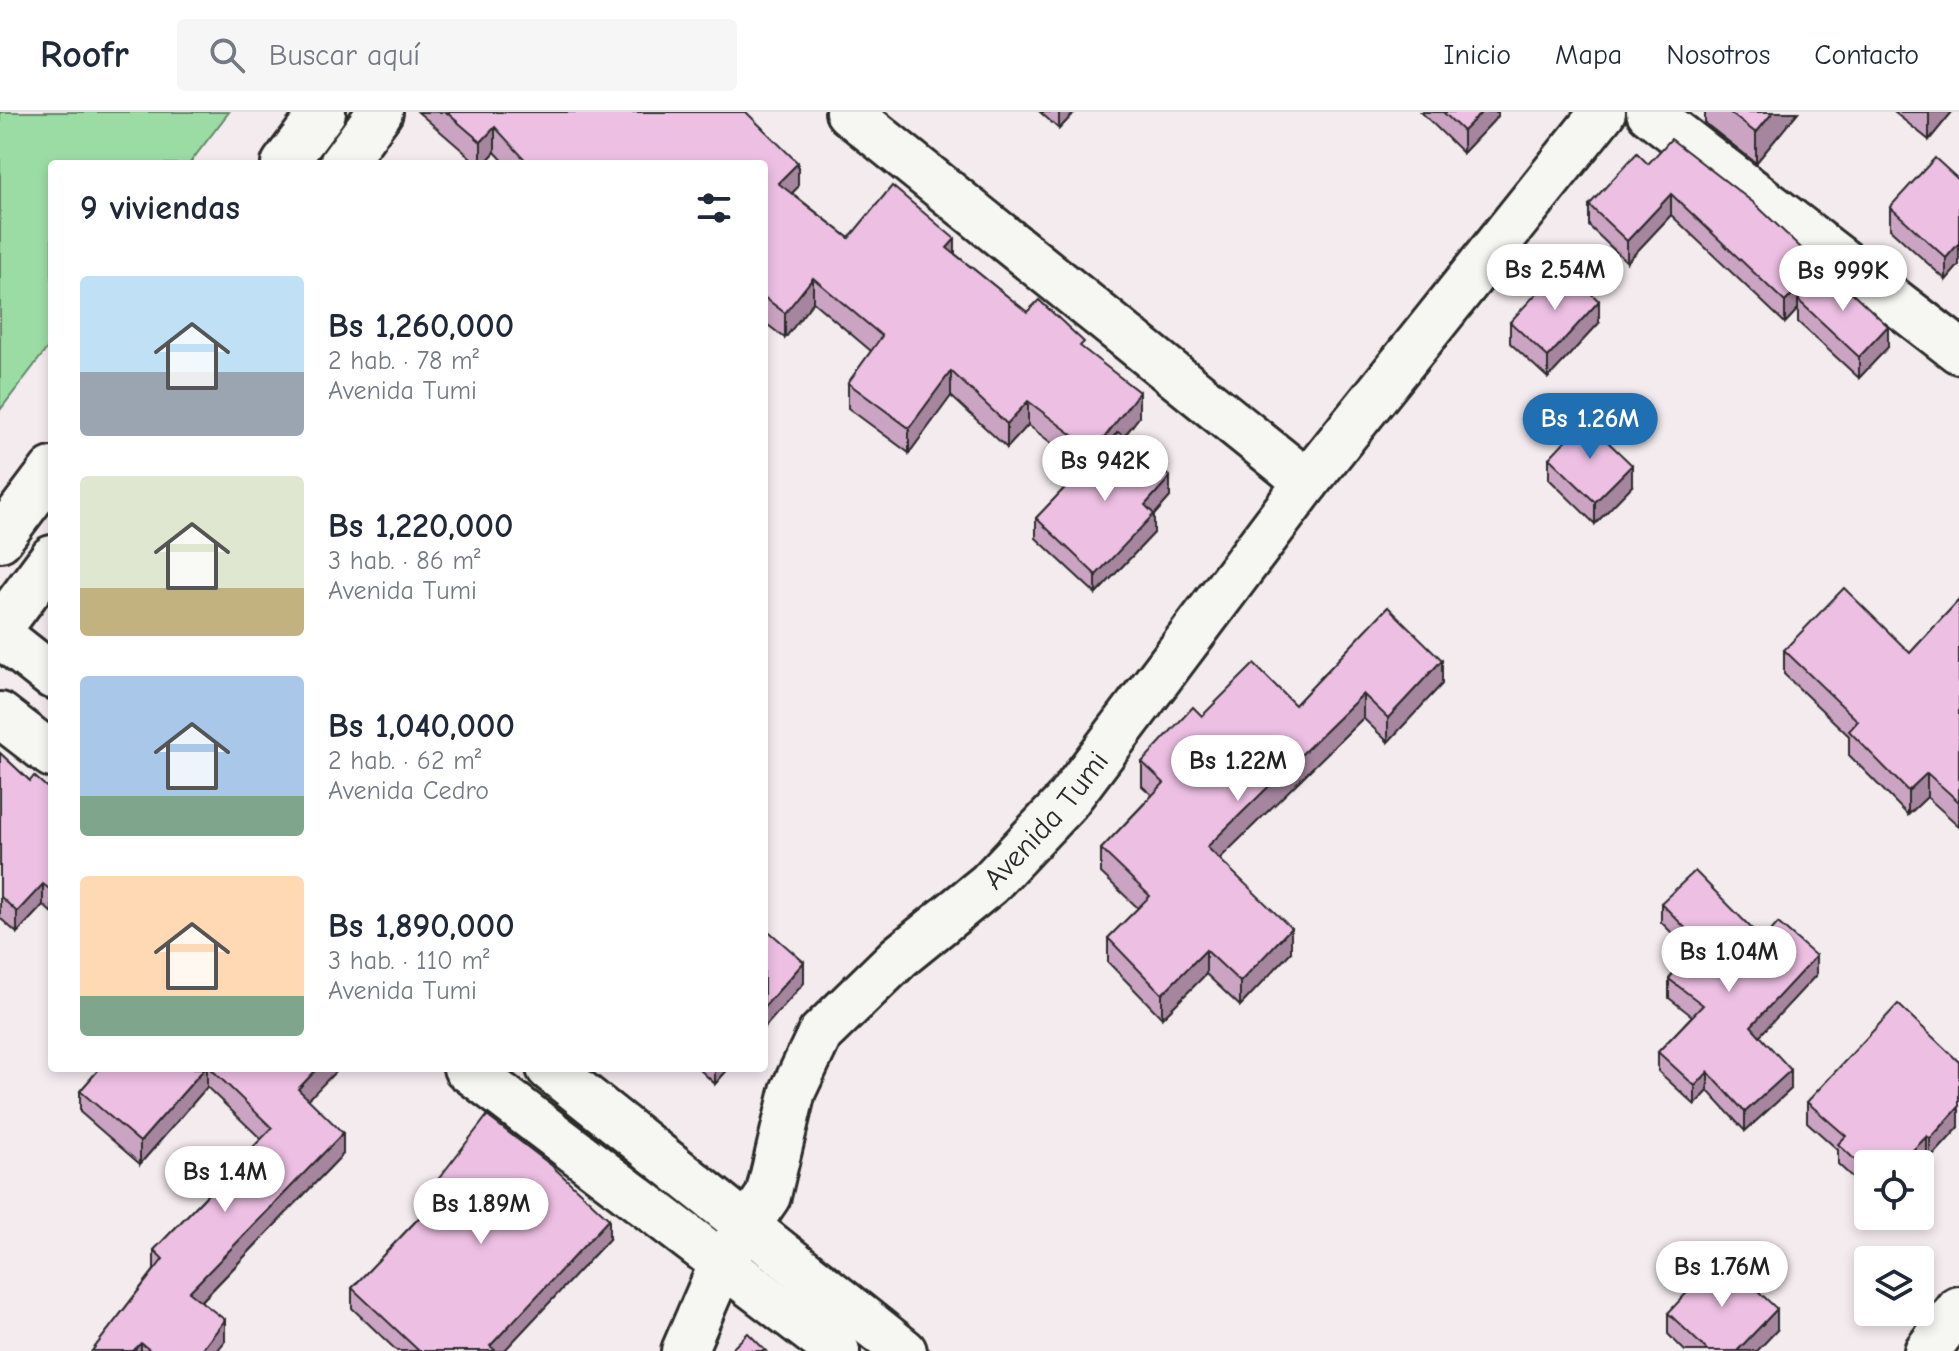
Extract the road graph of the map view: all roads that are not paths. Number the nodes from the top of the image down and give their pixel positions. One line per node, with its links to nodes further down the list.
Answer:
1 (323, 112): 6 (street)
2 (380, 112): 7 (street)
3 (848, 112): 10 (street)
4 (1603, 112): 10 (street, Avenida Tumi)
5 (1649, 112): 8 (street)
6 (287, 160)
7 (345, 160)
8 (1959, 351)
9 (48, 475): 11 (street)
10 (1307, 482): 20 (street, Avenida Tumi)
11 (0, 539)
12 (48, 563): 13 (street)
13 (0, 628)
14 (0, 635): 15 (street)
15 (48, 673)
16 (0, 715): 17 (street)
17 (48, 752)
18 (471, 1072): 21 (street)
19 (554, 1072): 20 (street)
20 (747, 1226): 21 (street, Avenida Tumi); 25 (street)
21 (722, 1263): 23 (street, Avenida Tumi); 24 (street)
22 (1959, 1309): 26 (street)
23 (684, 1351)
24 (837, 1351)
25 (904, 1351)
26 (1927, 1351)

